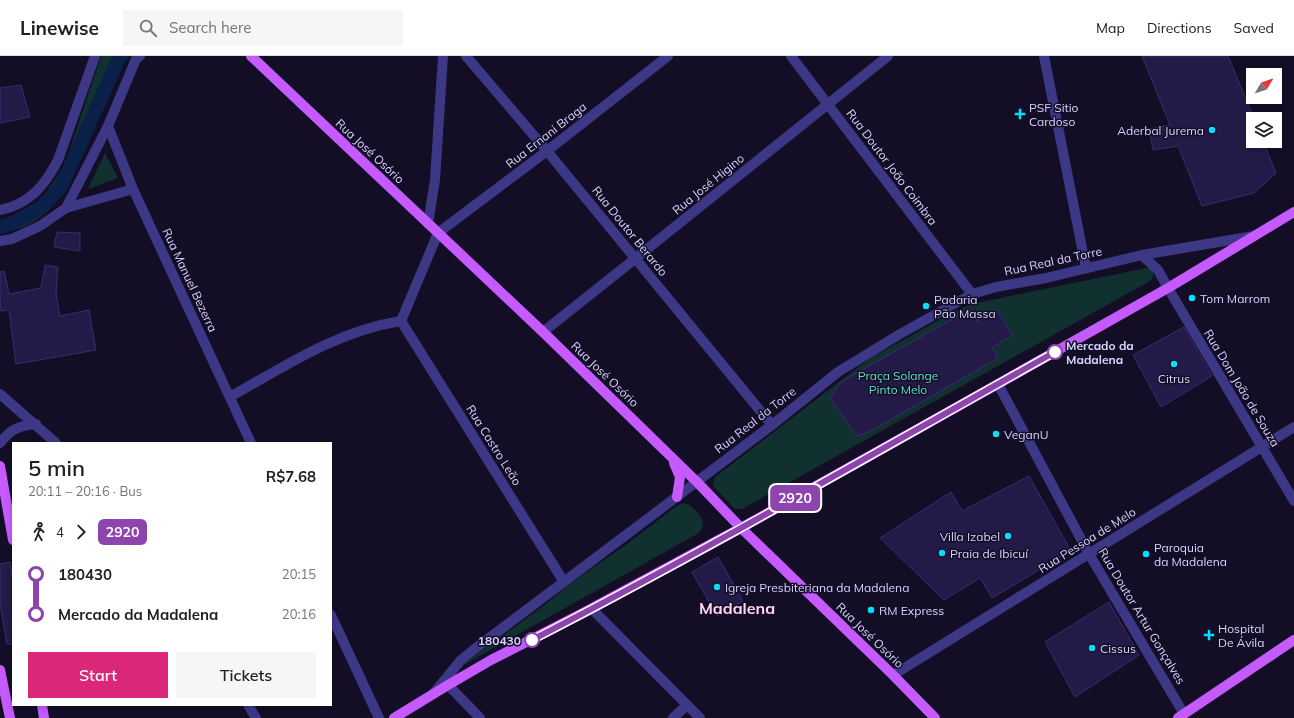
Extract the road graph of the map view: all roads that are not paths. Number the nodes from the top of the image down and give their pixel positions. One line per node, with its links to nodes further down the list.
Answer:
1 (95, 56): 15 (street)
2 (140, 56): 11 (street)
3 (250, 56): 17 (main road, Rua José Osório)
4 (443, 56): 17 (street)
5 (466, 56): 12 (street, Rua Doutor Berardo)
6 (668, 56): 12 (street, Rua Ernani Braga)
7 (791, 56): 10 (street, Rua Doutor João Coimbra)
8 (888, 56): 10 (street, Rua José Higino)
9 (1044, 56): 23 (street)
10 (828, 104): 22 (street, Rua José Higino); 25 (street, Rua Doutor João Coimbra)
11 (108, 126): 13 (street, Rua Manuel Bezerra); 14 (street)
12 (547, 151): 18 (street, Rua Ernani Braga); 22 (street, Rua Doutor Berardo)
13 (133, 188): 14 (street); 30 (street, Rua Manuel Bezerra)
14 (66, 208): 20 (street)
15 (0, 210)
16 (1294, 212): 19 (main road, Rua Real da Torre)
17 (428, 224): 18 (main road, Rua José Osório)
18 (438, 233): 26 (street); 27 (main road, Rua José Osório)
19 (1254, 236): 21 (street, Rua Real da Torre); 24 (main road, Rua Real da Torre)
20 (0, 242)
21 (1142, 256): 23 (street, Rua Real da Torre); 24 (street)
22 (636, 258): 27 (street, Rua José Higino); 32 (street, Rua Doutor Berardo)
23 (1086, 268): 25 (street, Rua Real da Torre)
24 (1168, 288): 28 (main road, Rua Real da Torre); 37 (street, Rua Dom João de Souza)
25 (972, 294): 32 (street, Rua Real da Torre)
26 (401, 321): 30 (street); 46 (street, Rua Castro Leão)
27 (543, 332): 38 (main road, Rua José Osório)
28 (998, 384): 43 (main road, Rua Real da Torre); 45 (street, Rua Doutor Artur Gonçalves)
29 (0, 394): 31 (street)
30 (230, 397): 35 (street, Rua Manuel Bezerra)
31 (36, 424): 34 (street); 36 (street)
32 (772, 425): 40 (street, Rua Real da Torre)
33 (1294, 427): 37 (street, Rua Pessoa de Melo)
34 (55, 442)
35 (251, 442)
36 (0, 443)
37 (1262, 447): 42 (street, Rua Dom João de Souza); 45 (street, Rua Pessoa de Melo)
38 (673, 459): 40 (main road, Rua José Osório); 41 (main road)
39 (0, 466): 44 (main road)
40 (696, 482): 41 (street, Rua Real da Torre); 43 (main road, Rua José Osório)
41 (677, 497): 46 (street, Rua Real da Torre)
42 (1294, 501)
43 (741, 528): 47 (main road, Rua Real da Torre); 51 (main road, Rua José Osório)
44 (12, 534)
45 (1089, 554): 51 (street, Rua Pessoa de Melo); 57 (street, Rua Doutor Artur Gonçalves)
46 (564, 582): 53 (street, Rua Real da Torre)
47 (592, 609): 52 (main road, Rua Real da Torre); 54 (street)
48 (332, 617): 61 (street)
49 (1294, 640): 57 (main road)
50 (0, 670): 58 (main road)
51 (893, 675): 66 (main road, Rua José Osório)
52 (448, 684): 53 (main road, Rua Real da Torre); 63 (street)
53 (432, 694): 62 (main road, Rua Real da Torre)
54 (687, 705): 64 (street); 65 (street)
55 (42, 706): 59 (main road)
56 (249, 706): 60 (street)
57 (1181, 716)
58 (10, 718)
59 (44, 718)
60 (256, 718)
61 (379, 718)
62 (394, 718)
63 (480, 718)
64 (673, 718)
65 (700, 718)
66 (934, 718)

